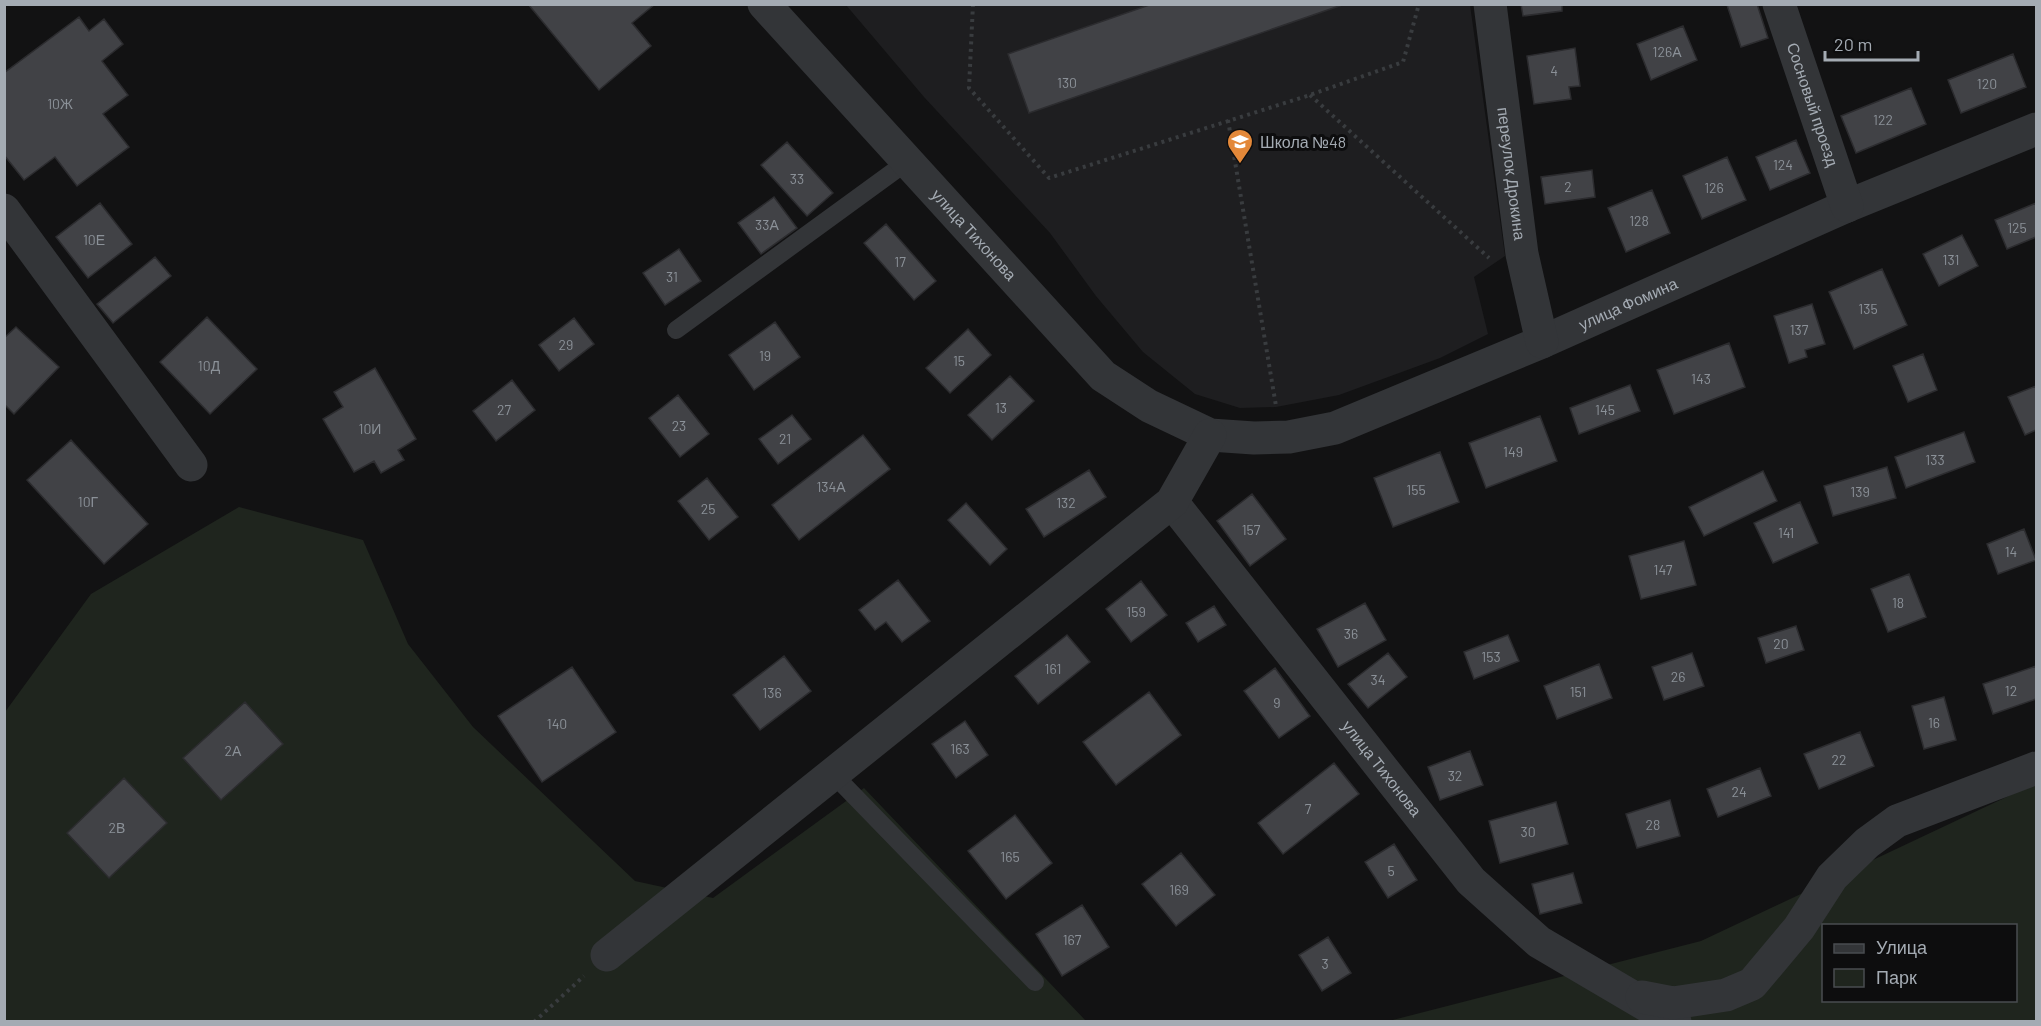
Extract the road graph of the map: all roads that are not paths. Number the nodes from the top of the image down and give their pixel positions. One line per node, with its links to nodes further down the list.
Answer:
1 (764, 4): 5 (street, улица Тихонова)
2 (1490, 4): 9 (street, переулок Дрокина)
3 (1779, 4): 6 (street, Сосновый проезд)
4 (2037, 129): 6 (street, улица Фомина)
5 (908, 161): 8 (lane); 10 (street, улица Тихонова)
6 (1847, 206): 9 (street, улица Фомина)
7 (4, 210): 11 (street)
8 (676, 330)
9 (1542, 342): 10 (street, улица Фомина)
10 (1210, 435): 12 (street)
11 (191, 465)
12 (1172, 502): 14 (street); 17 (street, улица Тихонова)
13 (2037, 768): 17 (street)
14 (833, 774): 15 (street); 16 (lane)
15 (607, 955)
16 (1035, 982)
17 (1629, 994): 18 (street, улица Тихонова)
18 (1675, 1022)

